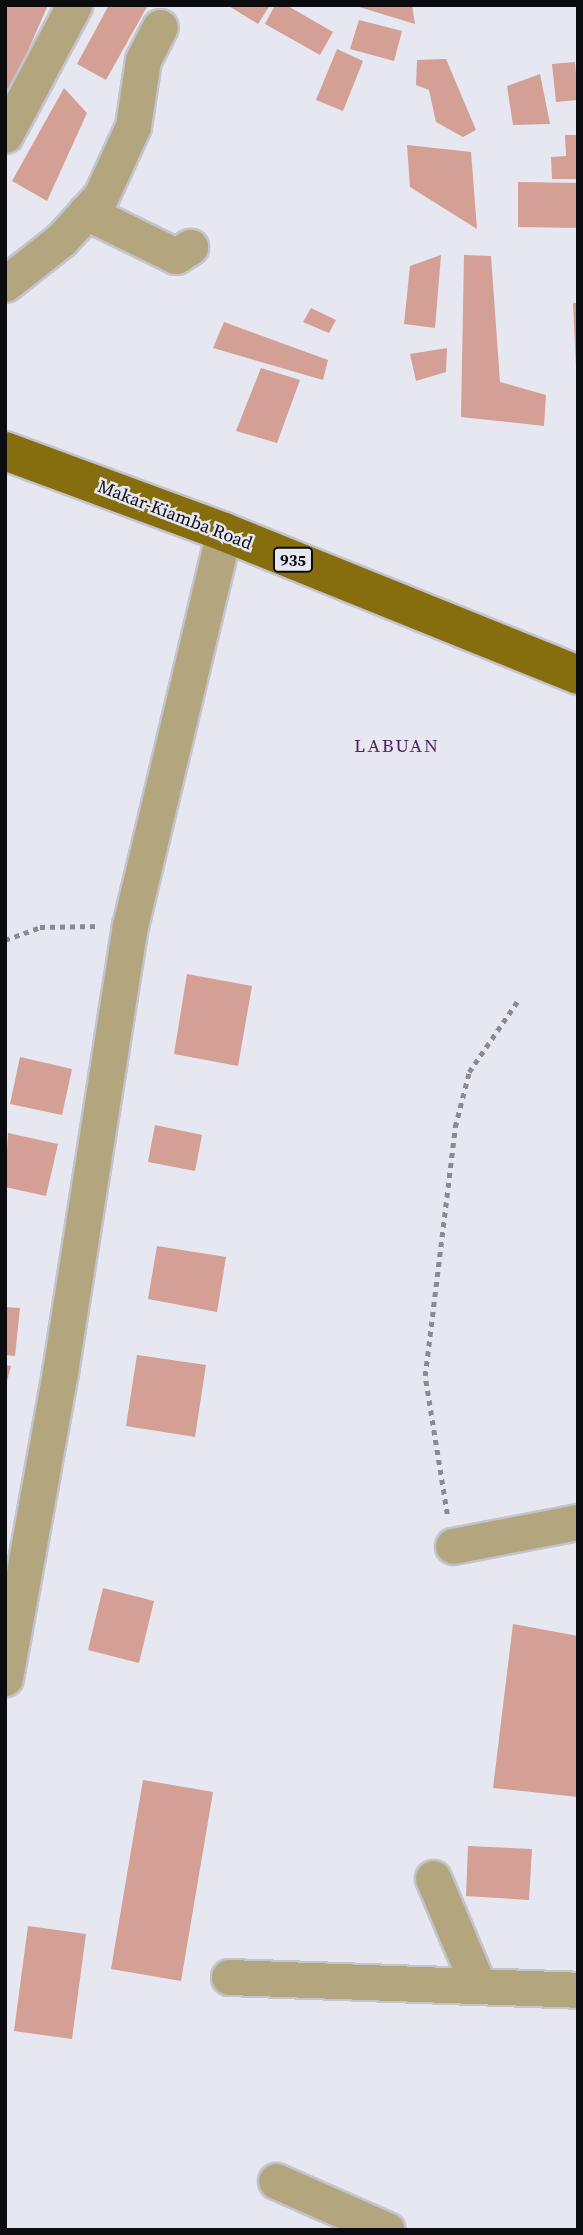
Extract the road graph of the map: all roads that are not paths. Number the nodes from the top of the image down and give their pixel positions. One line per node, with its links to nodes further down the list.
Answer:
1 (74, 5): 3 (street)
2 (160, 27): 4 (street)
3 (5, 135)
4 (86, 212): 5 (street); 6 (street)
5 (190, 247)
6 (5, 284)
7 (5, 451): 8 (main road, Makar-Kiamba Road / 935)
8 (224, 532): 9 (main road, Makar-Kiamba Road / 935); 12 (street)
9 (578, 675)
10 (578, 1522): 11 (street)
11 (453, 1546)
12 (5, 1678)
13 (433, 1878): 15 (street)
14 (229, 1977): 15 (street)
15 (478, 1985): 16 (street)
16 (578, 1990)
17 (276, 2181): 18 (street)
18 (387, 2230)

